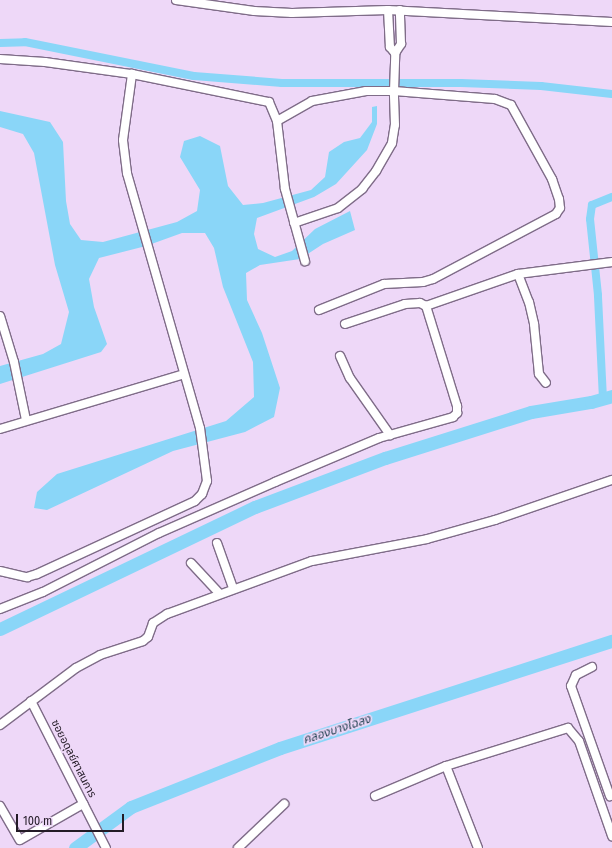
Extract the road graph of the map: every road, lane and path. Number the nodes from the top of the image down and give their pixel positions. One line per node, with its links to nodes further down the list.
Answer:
1 (176, 0): 2 (street)
2 (388, 10): 3 (street); 5 (street)
3 (400, 10): 4 (street); 5 (street)
4 (612, 22)
5 (396, 53): 8 (street)
6 (0, 58): 7 (street)
7 (132, 74): 9 (street); 19 (street)
8 (394, 88): 9 (street); 10 (street); 15 (street)
9 (276, 120): 10 (street)
10 (294, 223): 11 (street)
11 (305, 261)
12 (612, 262): 13 (street)
13 (518, 274): 14 (street); 20 (street)
14 (426, 306): 17 (street); 23 (street)
15 (319, 310)
16 (0, 316): 21 (street)
17 (345, 324)
18 (340, 356): 23 (street)
19 (184, 374): 21 (street); 27 (street)
20 (546, 383)
21 (26, 420): 22 (street)
22 (0, 429)
23 (390, 434): 30 (street)
24 (612, 480): 28 (street)
25 (217, 543): 28 (street)
26 (191, 563): 29 (street)
27 (0, 571)
28 (233, 588): 29 (street)
29 (219, 594): 32 (street)
30 (0, 608)
31 (592, 667): 36 (street)
32 (31, 701): 33 (street); 39 (street, ซอยอดุลย์ศาสนการ)
33 (0, 725)
34 (446, 766): 35 (street); 40 (street); 43 (street)
35 (375, 796)
36 (610, 796)
37 (284, 804): 42 (street)
38 (0, 806): 39 (street)
39 (85, 807): 41 (street, ซอยอดุลย์ศาสนการ)
40 (612, 836)
41 (106, 848)
42 (238, 848)
43 (478, 848)

